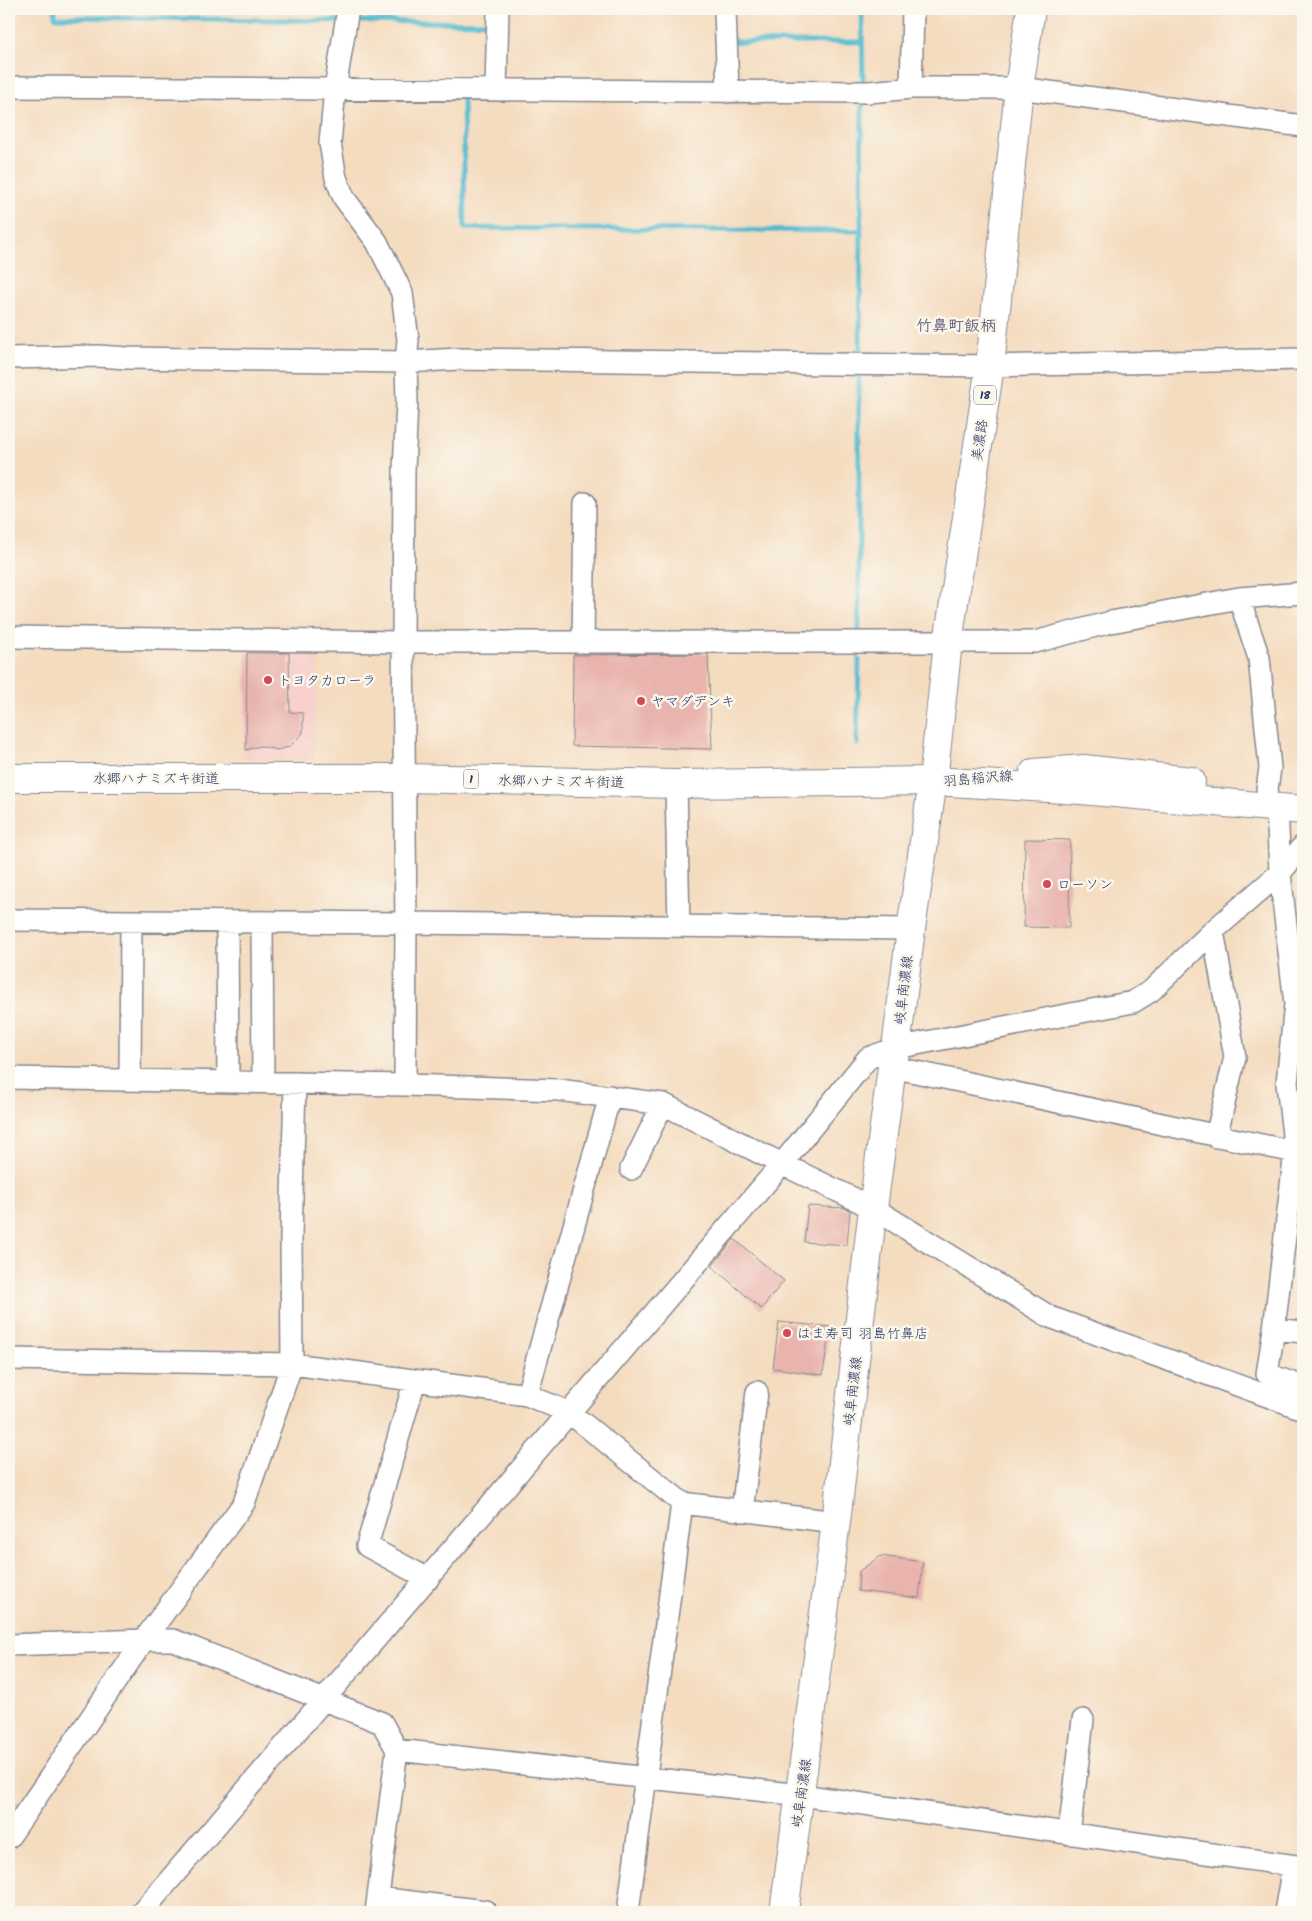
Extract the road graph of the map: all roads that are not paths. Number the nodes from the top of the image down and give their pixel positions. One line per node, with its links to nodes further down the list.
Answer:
1 (348, 9): 9 (street)
2 (498, 9): 10 (street)
3 (726, 9): 11 (street)
4 (913, 9): 7 (street)
5 (1032, 9): 8 (main road, 美濃路 / 18)
6 (9, 87): 9 (street)
7 (911, 88): 8 (street); 11 (street)
8 (1019, 88): 12 (street); 16 (main road, 美濃路 / 18)
9 (335, 89): 10 (street); 15 (street)
10 (496, 89): 11 (street)
11 (728, 92)
12 (1303, 126)
13 (9, 358): 15 (street)
14 (1303, 359): 16 (street)
15 (406, 362): 16 (street); 22 (street)
16 (990, 366): 23 (main road, 美濃路 / 18)
17 (585, 503): 21 (street)
18 (1303, 592): 19 (street)
19 (1239, 598): 23 (street); 29 (street)
20 (9, 637): 22 (street)
21 (583, 641): 22 (street); 23 (street)
22 (403, 642): 25 (street)
23 (948, 642): 26 (main road, 美濃路 / 18)
24 (9, 778): 25 (main road, 水郷ハナミズキ街道 / 1)
25 (405, 778): 27 (main road, 水郷ハナミズキ街道 / 1); 36 (street)
26 (933, 781): 27 (main road, 水郷ハナミズキ街道 / 1); 29 (main road, 羽島稲沢線); 38 (main road, 岐阜南濃線)
27 (676, 784): 37 (street)
28 (1303, 793): 29 (main road, 羽島稲沢線)
29 (1282, 802): 31 (street)
30 (1303, 846): 31 (street)
31 (1280, 873): 39 (street); 50 (street)
32 (9, 920): 33 (street)
33 (131, 921): 34 (street); 42 (street)
34 (227, 922): 35 (street); 43 (street)
35 (262, 922): 36 (street); 44 (street)
36 (406, 922): 37 (street); 46 (street)
37 (679, 926): 38 (street)
38 (911, 929): 40 (main road, 岐阜南濃線)
39 (1213, 931): 40 (street); 49 (street)
40 (894, 1058): 49 (street); 51 (street); 53 (main road, 岐阜南濃線)
41 (9, 1078): 42 (street)
42 (130, 1080): 43 (street)
43 (228, 1081): 44 (street)
44 (263, 1082): 45 (street)
45 (295, 1083): 46 (street); 57 (street)
46 (405, 1085): 47 (street)
47 (610, 1096): 48 (street); 61 (street)
48 (663, 1104): 51 (street); 52 (street)
49 (1216, 1137): 50 (street)
50 (1299, 1152): 54 (street)
51 (782, 1164): 53 (street); 63 (street)
52 (631, 1169)
53 (873, 1208): 62 (street); 66 (main road, 岐阜南濃線)
54 (1274, 1329): 55 (street); 59 (street)
55 (1303, 1332)
56 (9, 1359): 57 (street)
57 (292, 1364): 58 (street); 68 (street)
58 (414, 1380): 61 (street); 67 (street)
59 (1303, 1387)
60 (757, 1392): 65 (street)
61 (527, 1394): 63 (street)
62 (1303, 1409)
63 (570, 1413): 64 (street); 67 (street)
64 (682, 1503): 65 (street); 73 (street)
65 (742, 1511): 66 (street)
66 (836, 1522): 74 (main road, 岐阜南濃線)
67 (428, 1579): 70 (street)
68 (144, 1640): 69 (street); 70 (street); 76 (street)
69 (9, 1645)
70 (324, 1700): 72 (street); 80 (street)
71 (1083, 1720): 75 (street)
72 (397, 1750): 73 (street); 78 (street)
73 (646, 1777): 74 (street); 81 (street)
74 (801, 1795): 75 (street); 82 (main road, 岐阜南濃線)
75 (1069, 1834): 77 (street)
76 (9, 1837)
77 (1298, 1866): 83 (street)
78 (377, 1905): 79 (street)
79 (485, 1911)
80 (142, 1912)
81 (628, 1912)
82 (784, 1912)
83 (1285, 1912)

